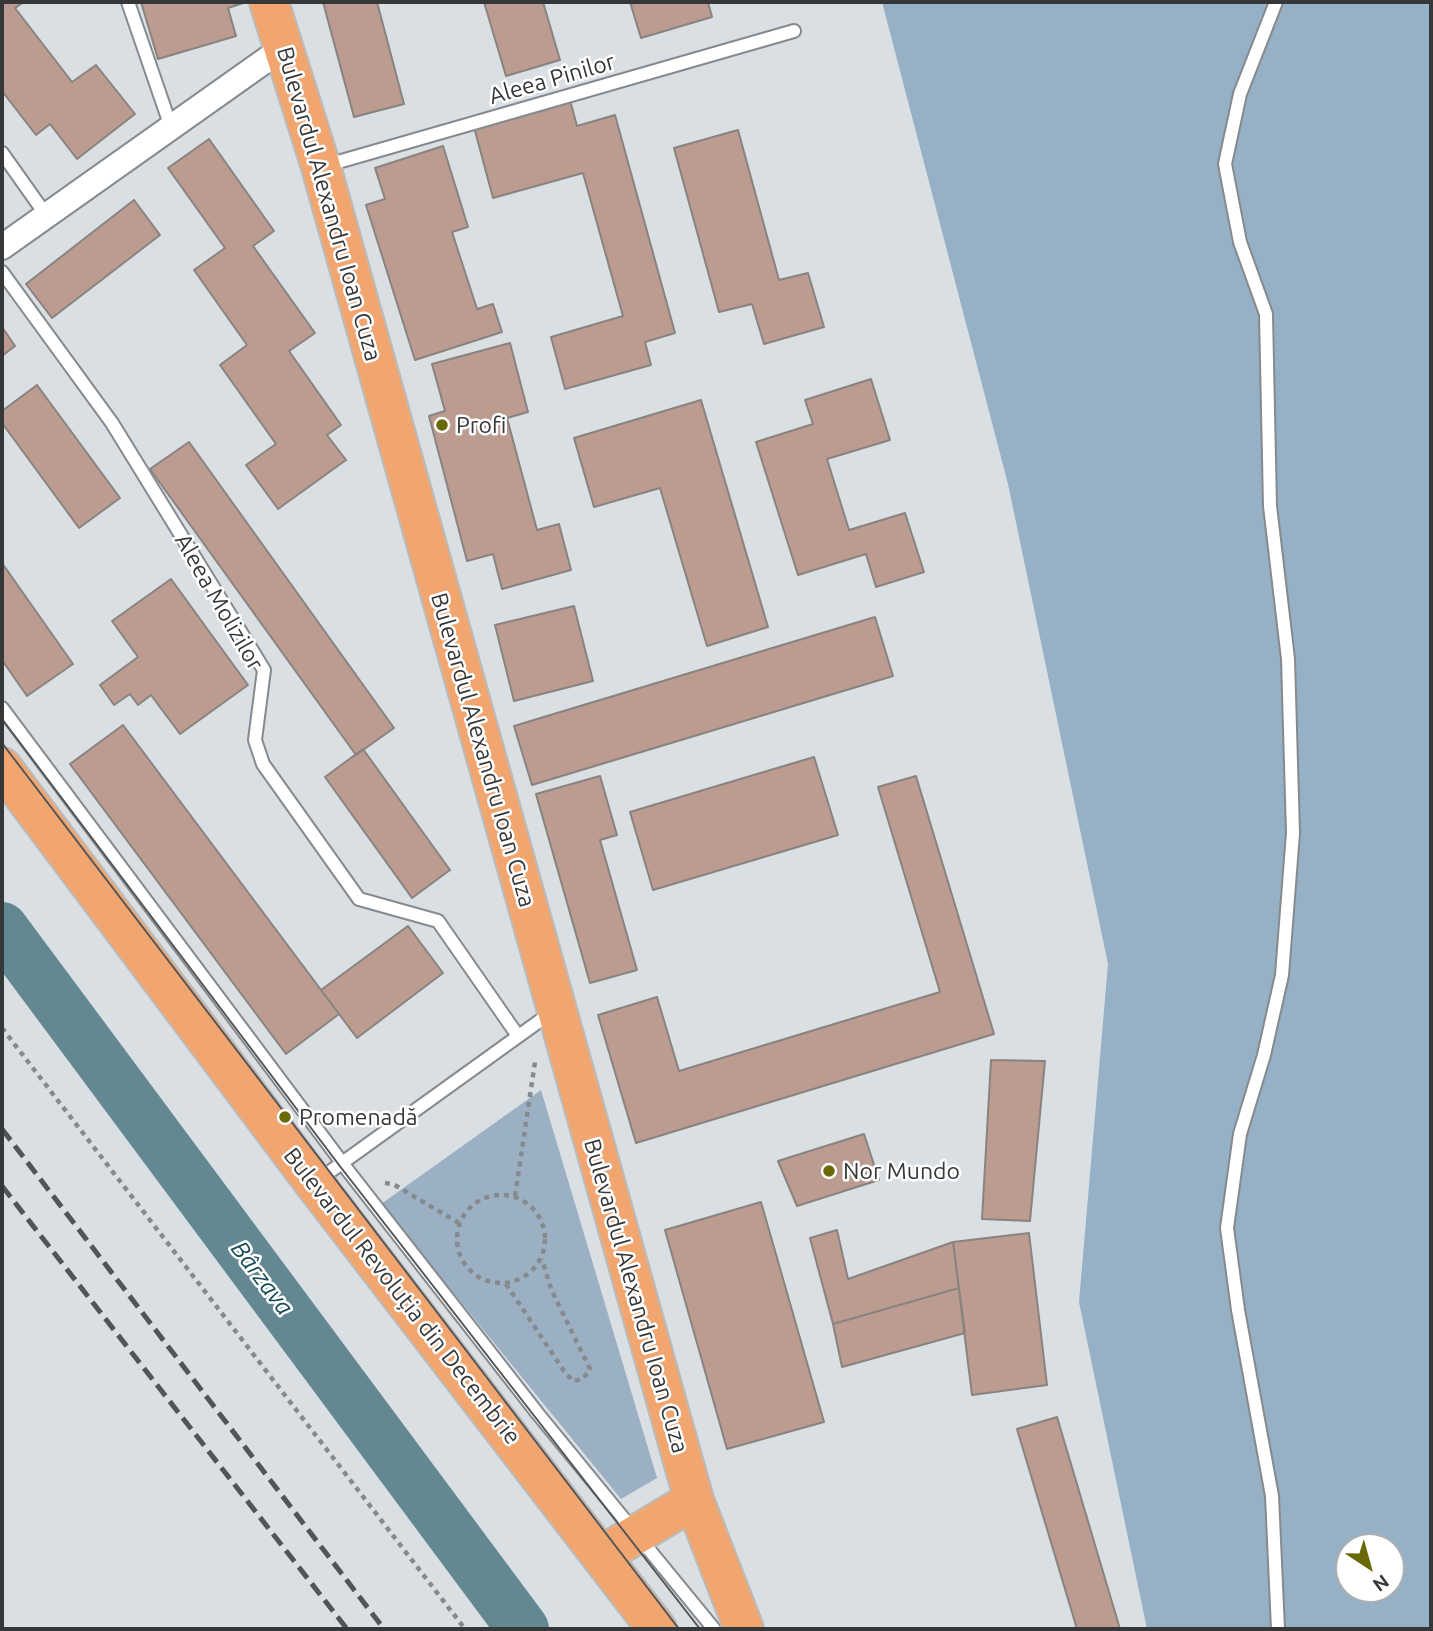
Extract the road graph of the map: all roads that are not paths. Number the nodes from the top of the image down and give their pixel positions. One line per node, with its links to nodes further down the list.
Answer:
1 (128, 2): 6 (lane)
2 (269, 2): 5 (main road, Bulevardul Alexandru Ioan Cuza)
3 (1276, 2): 23 (lane)
4 (794, 32): 8 (lane, Aleea Pinilor)
5 (283, 48): 6 (street); 8 (main road, Bulevardul Alexandru Ioan Cuza)
6 (171, 127): 9 (street)
7 (2, 153): 9 (lane)
8 (321, 167): 14 (main road, Bulevardul Alexandru Ioan Cuza)
9 (46, 215): 10 (street)
10 (2, 247)
11 (2, 272): 15 (lane, Aleea Molizilor)
12 (2, 708): 16 (lane)
13 (2, 767): 16 (main road, Bulevardul Revoluția din Decembrie)
14 (548, 1014): 15 (lane); 17 (main road, Bulevardul Alexandru Ioan Cuza)
15 (518, 1037): 16 (lane)
16 (328, 1173): 18 (lane); 19 (main road, Bulevardul Revoluția din Decembrie)
17 (694, 1500): 18 (main road); 22 (main road, Bulevardul Alexandru Ioan Cuza)
18 (635, 1535): 19 (main road); 21 (lane)
19 (602, 1555): 20 (main road, Bulevardul Revoluția din Decembrie)
20 (657, 1629)
21 (714, 1629)
22 (744, 1629)
23 (1278, 1629)

